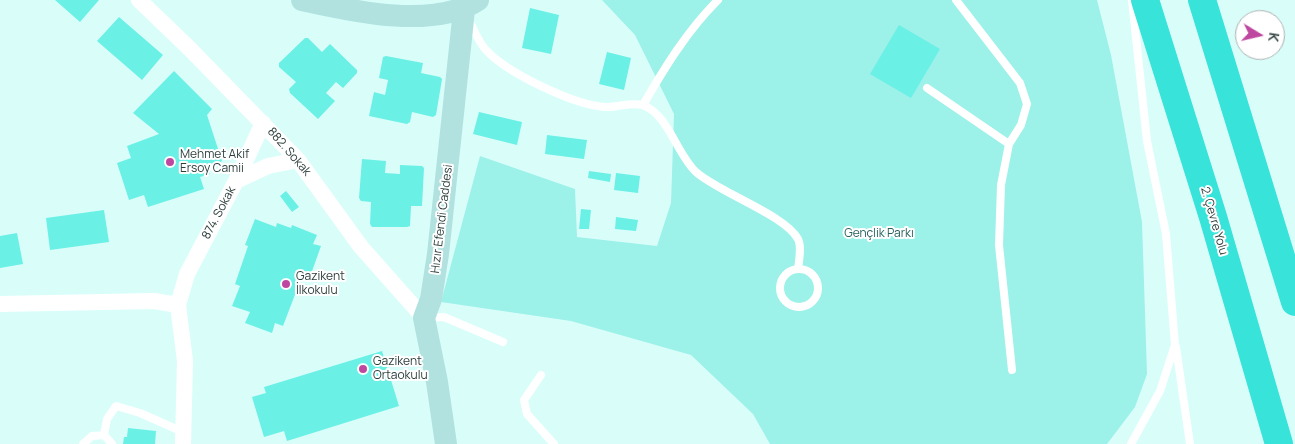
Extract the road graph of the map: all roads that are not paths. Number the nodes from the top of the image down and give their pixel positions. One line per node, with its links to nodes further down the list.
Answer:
1 (138, 0): 14 (street, 882. Sokak)
2 (302, 0): 9 (street)
3 (718, 0): 13 (lane)
4 (956, 0): 15 (lane)
5 (1132, 0): 24 (lane)
6 (1145, 0): 35 (highway, 2. Çevre Yolu)
7 (1202, 0): 11 (highway)
8 (1219, 0): 11 (highway)
9 (336, 4): 10 (street)
10 (471, 5): 13 (lane); 22 (street, Hızır Efendi Caddesi)
11 (1227, 81): 19 (highway)
12 (927, 88): 15 (lane)
13 (643, 105): 18 (lane)
14 (263, 123): 16 (street, 882. Sokak); 17 (street, 874. Sokak)
15 (1010, 144): 25 (lane)
16 (298, 160): 17 (street); 22 (street, 882. Sokak)
17 (236, 181): 21 (street, 874. Sokak)
18 (798, 269): 18 (lane)
19 (1295, 302)
20 (0, 304): 21 (street)
21 (178, 305): 28 (street, 874. Sokak)
22 (424, 318): 23 (lane); 31 (street, Hızır Efendi Caddesi)
23 (503, 342)
24 (1175, 345): 33 (lane); 34 (lane)
25 (1012, 370)
26 (541, 376): 32 (lane)
27 (104, 435): 28 (lane); 29 (lane); 30 (lane)
28 (184, 439)
29 (83, 444)
30 (112, 444)
31 (446, 444)
32 (554, 444)
33 (1131, 444)
34 (1190, 444)
35 (1279, 444)

